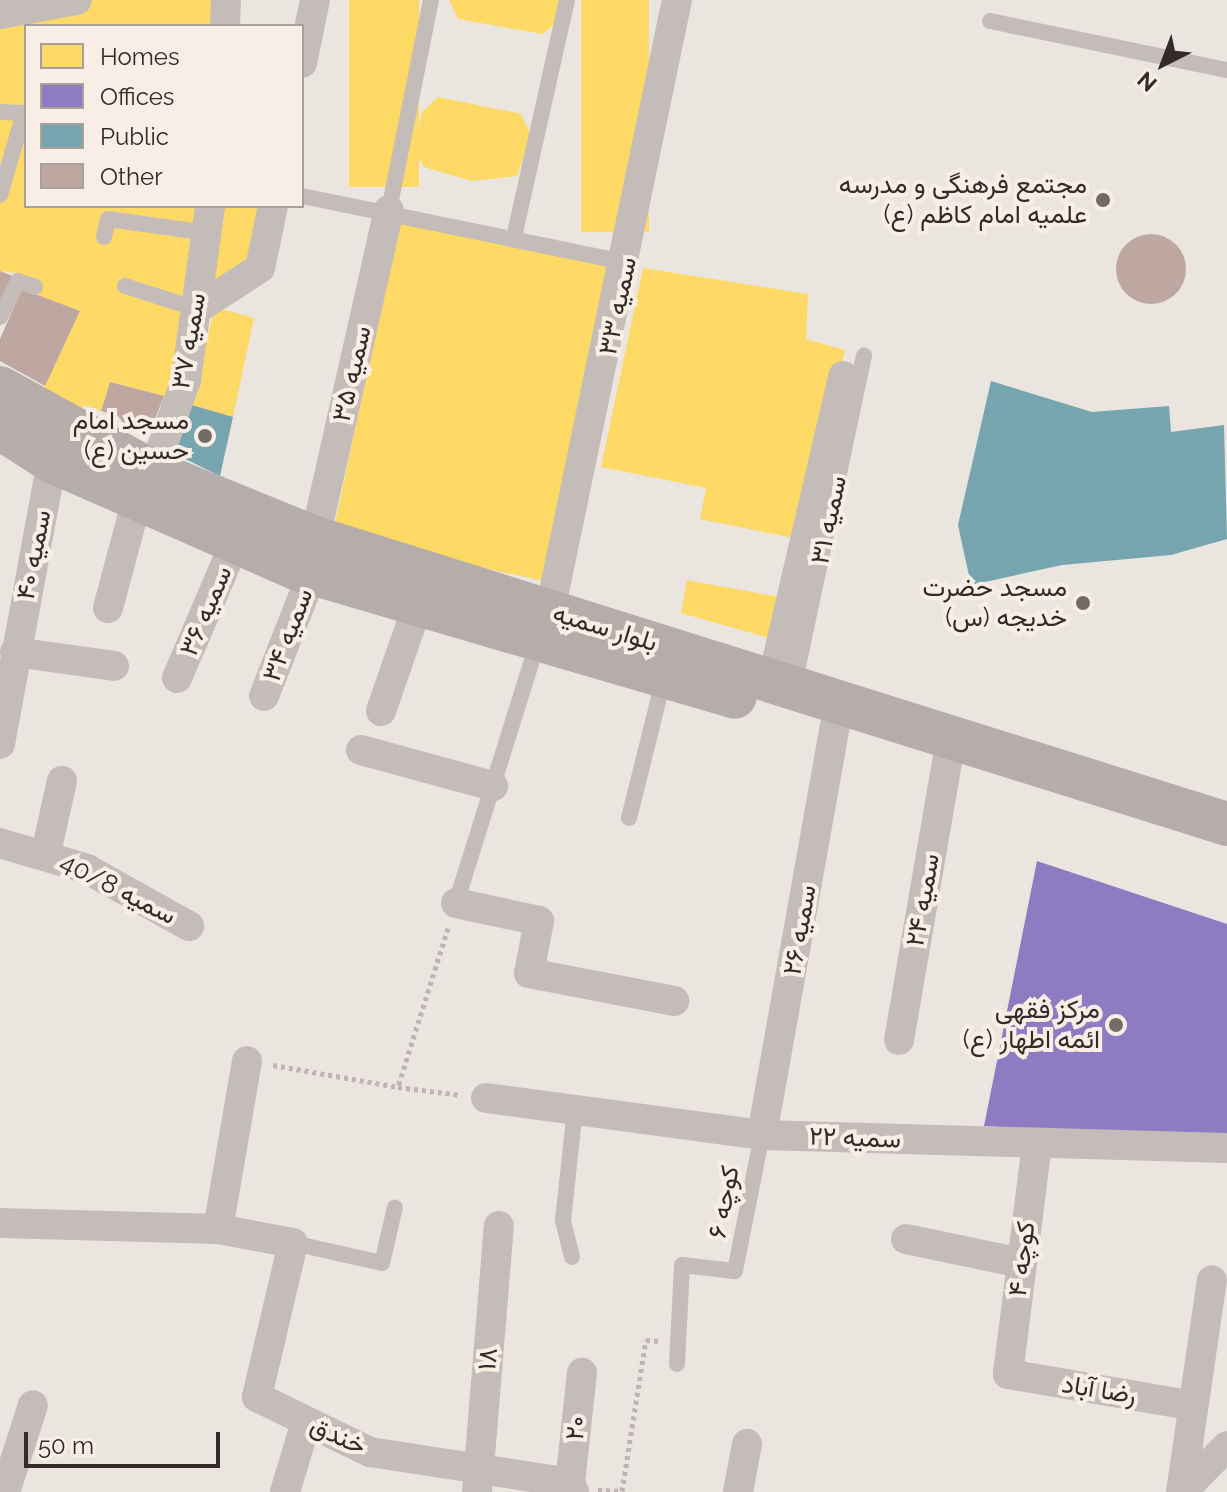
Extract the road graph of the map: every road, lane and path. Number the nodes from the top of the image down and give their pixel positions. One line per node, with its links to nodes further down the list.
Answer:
1 (77, 0): 7 (street)
2 (226, 0): 10 (street)
3 (315, 0): 11 (street)
4 (431, 0): 19 (lane)
5 (567, 0): 22 (lane)
6 (677, 0): 23 (street, سمیه ۳۳)
7 (42, 5): 8 (street)
8 (0, 14)
9 (990, 21): 12 (lane)
10 (225, 24)
11 (304, 53)
12 (1227, 70)
13 (0, 112): 14 (lane)
14 (24, 113)
15 (24, 116): 16 (lane)
16 (0, 195)
17 (304, 196): 19 (lane)
18 (273, 208): 26 (street)
19 (389, 210): 22 (lane); 34 (street, سمیه ۳۵)
20 (208, 220): 21 (lane); 26 (street, سمیه ۳۷)
21 (104, 237)
22 (514, 237): 23 (lane)
23 (628, 263): 37 (street, سمیه ۳۳)
24 (125, 286): 26 (lane)
25 (35, 287): 27 (lane)
26 (197, 309): 32 (street, سمیه ۳۷)
27 (0, 317)
28 (854, 365): 42 (street, سمیه ۳۱)
29 (0, 388): 32 (main road, بلوار سمیه)
30 (0, 428): 31 (main road, بلوار سمیه)
31 (52, 461): 32 (main road, بلوار سمیه); 38 (street, سمیه ۴۰)
32 (145, 486): 33 (main road, بلوار سمیه); 34 (main road, بلوار سمیه); 36 (street, سمیه ۳۷)
33 (235, 543): 34 (main road, بلوار سمیه); 40 (street, سمیه ۳۶)
34 (313, 556): 35 (main road, بلوار سمیه); 37 (main road, بلوار سمیه); 43 (street, سمیه ۳۴)
35 (417, 607): 37 (main road, بلوار سمیه); 44 (street)
36 (108, 608)
37 (544, 628): 41 (main road, بلوار سمیه); 42 (main road, بلوار سمیه); 50 (lane)
38 (8, 651): 39 (street); 46 (street, سمیه ۴۰)
39 (114, 666)
40 (177, 678)
41 (664, 678): 45 (main road, بلوار سمیه); 51 (lane)
42 (784, 682): 52 (main road, بلوار سمیه)
43 (264, 696)
44 (381, 711)
45 (835, 725): 48 (main road, بلوار سمیه); 64 (street, سمیه ۲۶)
46 (0, 744)
47 (361, 750): 50 (street)
48 (947, 761): 55 (main road, بلوار سمیه); 59 (street, سمیه ۲۴)
49 (62, 781): 54 (street)
50 (493, 786): 56 (lane)
51 (629, 818)
52 (1227, 824)
53 (0, 843): 54 (street, سمیه 40/8)
54 (46, 853): 57 (street, سمیه 40/8)
55 (1227, 855)
56 (456, 903): 58 (street); 61 (path)
57 (189, 926)
58 (674, 1001)
59 (899, 1040)
60 (247, 1061): 61 (path); 70 (street)
61 (398, 1087): 62 (path)
62 (486, 1098): 63 (street, سمیه ۲۲)
63 (575, 1110): 64 (street, سمیه ۲۲); 73 (lane)
64 (762, 1135): 65 (street, سمیه ۲۲); 76 (lane, کوچه ۶)
65 (1037, 1144): 66 (street, سمیه ۲۲); 74 (street, کوچه ۴)
66 (1227, 1148)
67 (395, 1207): 72 (lane)
68 (0, 1223): 70 (street)
69 (499, 1226): 85 (street, ۱۸)
70 (218, 1229): 72 (street)
71 (906, 1239): 74 (street)
72 (293, 1243): 82 (street, خندق)
73 (572, 1257)
74 (1021, 1263): 79 (street, کوچه ۴)
75 (1212, 1280): 81 (street)
76 (678, 1343): 77 (lane, کوچه ۶); 86 (path)
77 (677, 1364)
78 (582, 1373): 86 (street, ۲۰)
79 (1008, 1374): 81 (street, رضا آباد)
80 (33, 1405): 87 (street)
81 (1190, 1405): 90 (street)
82 (306, 1422): 85 (street, خندق); 88 (street)
83 (747, 1444): 89 (street)
84 (1227, 1446): 90 (street)
85 (478, 1481): 86 (street, خندق)
86 (572, 1488)
87 (5, 1492)
88 (285, 1492)
89 (738, 1492)
90 (1182, 1492)

